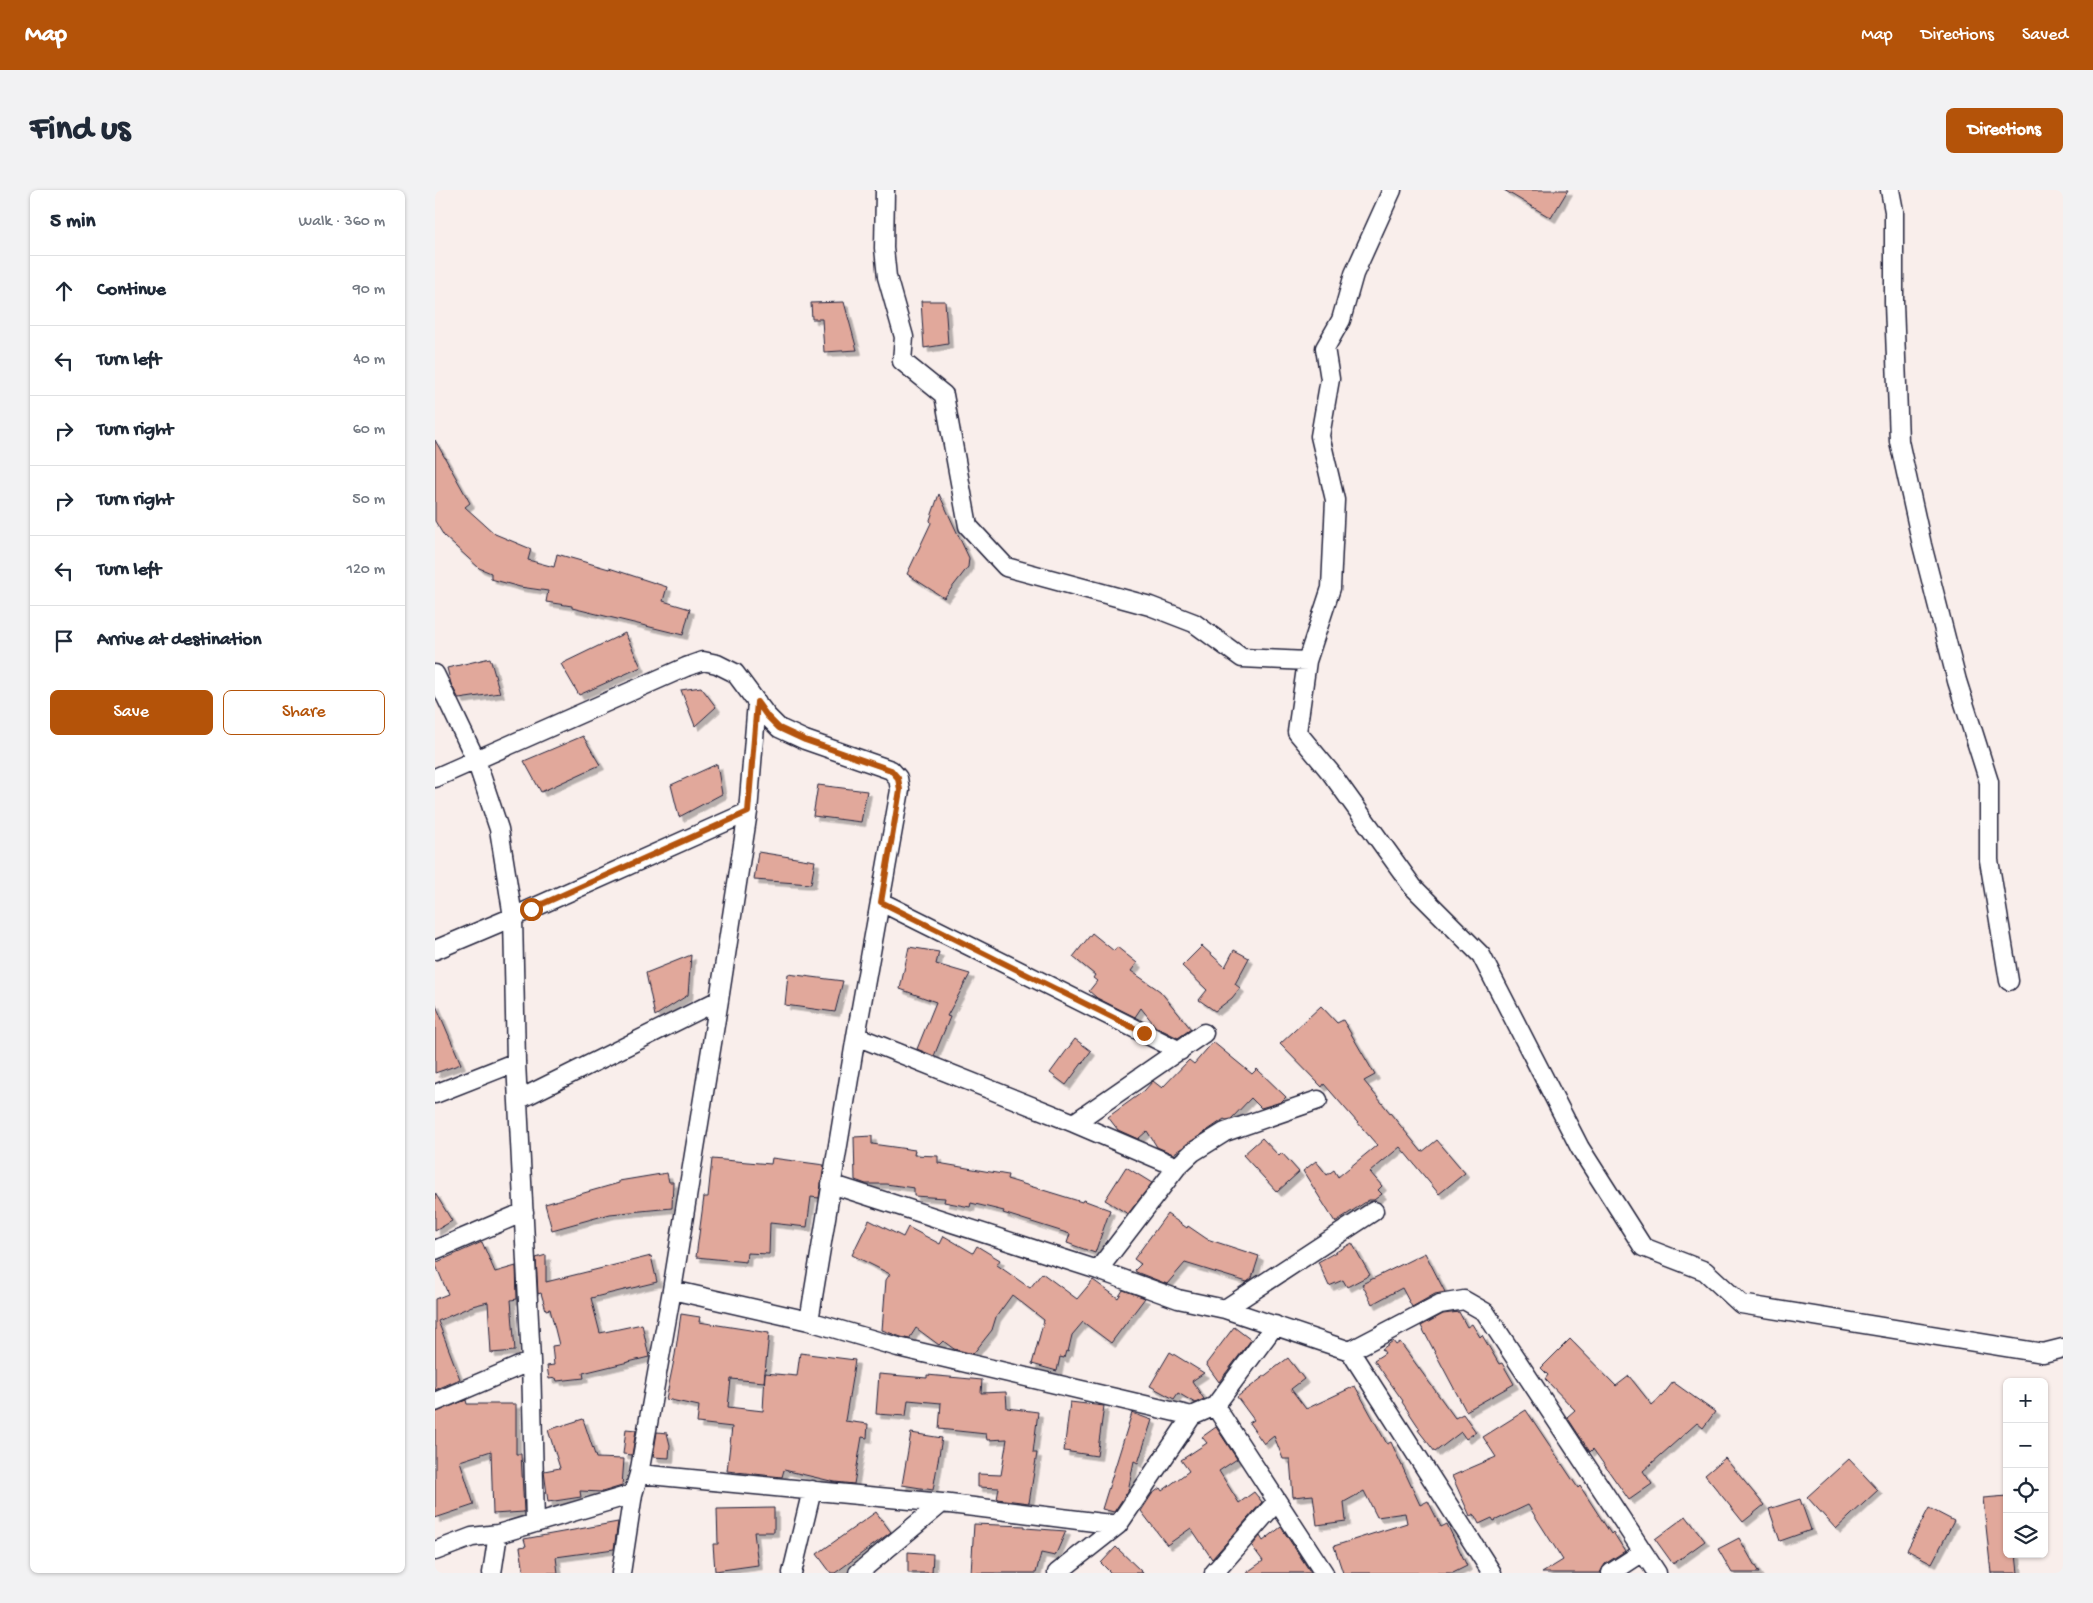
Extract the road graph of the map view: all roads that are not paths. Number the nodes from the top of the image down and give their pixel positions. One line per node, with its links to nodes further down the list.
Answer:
1 (885, 190): 4 (street)
2 (1392, 190): 4 (street)
3 (1890, 190): 13 (street)
4 (1307, 661): 33 (street)
5 (435, 674): 7 (street)
6 (757, 702): 7 (street); 9 (street); 10 (street)
7 (476, 760): 8 (street); 11 (street)
8 (435, 778)
9 (748, 812): 11 (street); 14 (street)
10 (881, 902): 16 (street); 17 (street)
11 (513, 917): 12 (street); 18 (street)
12 (435, 950)
13 (2009, 981)
14 (719, 1000): 20 (street); 29 (street)
15 (1204, 1033): 17 (street)
16 (856, 1036): 22 (street); 24 (street)
17 (1179, 1051): 22 (street)
18 (516, 1062): 19 (street); 20 (street)
19 (435, 1094)
20 (519, 1100): 26 (street)
21 (1319, 1100): 23 (street)
22 (1074, 1123): 23 (street)
23 (1177, 1166): 28 (street)
24 (831, 1184): 28 (street); 31 (street)
25 (1374, 1211): 30 (street)
26 (524, 1212): 27 (street); 35 (street)
27 (435, 1250)
28 (1098, 1270): 30 (street)
29 (672, 1290): 31 (street); 39 (street)
30 (1225, 1310): 32 (street)
31 (809, 1321): 38 (street)
32 (1275, 1325): 34 (street); 37 (street)
33 (2063, 1348)
34 (1350, 1351): 48 (street); 56 (street)
35 (531, 1361): 36 (street); 44 (street)
36 (435, 1402)
37 (1215, 1406): 38 (street); 42 (street)
38 (1192, 1416): 45 (street)
39 (639, 1474): 40 (street); 41 (street)
40 (812, 1490): 43 (street); 51 (street)
41 (633, 1494): 44 (street); 50 (street)
42 (1277, 1501): 54 (street); 55 (street)
43 (942, 1503): 45 (street); 52 (street)
44 (535, 1523): 46 (street)
45 (1118, 1525): 53 (street)
46 (498, 1534): 47 (street); 49 (street)
47 (435, 1551)
48 (1643, 1552): 57 (street); 58 (street)
49 (492, 1573)
50 (621, 1573)
51 (792, 1573)
52 (858, 1573)
53 (1057, 1573)
54 (1214, 1573)
55 (1324, 1573)
56 (1492, 1573)
57 (1611, 1573)
58 (1657, 1573)

